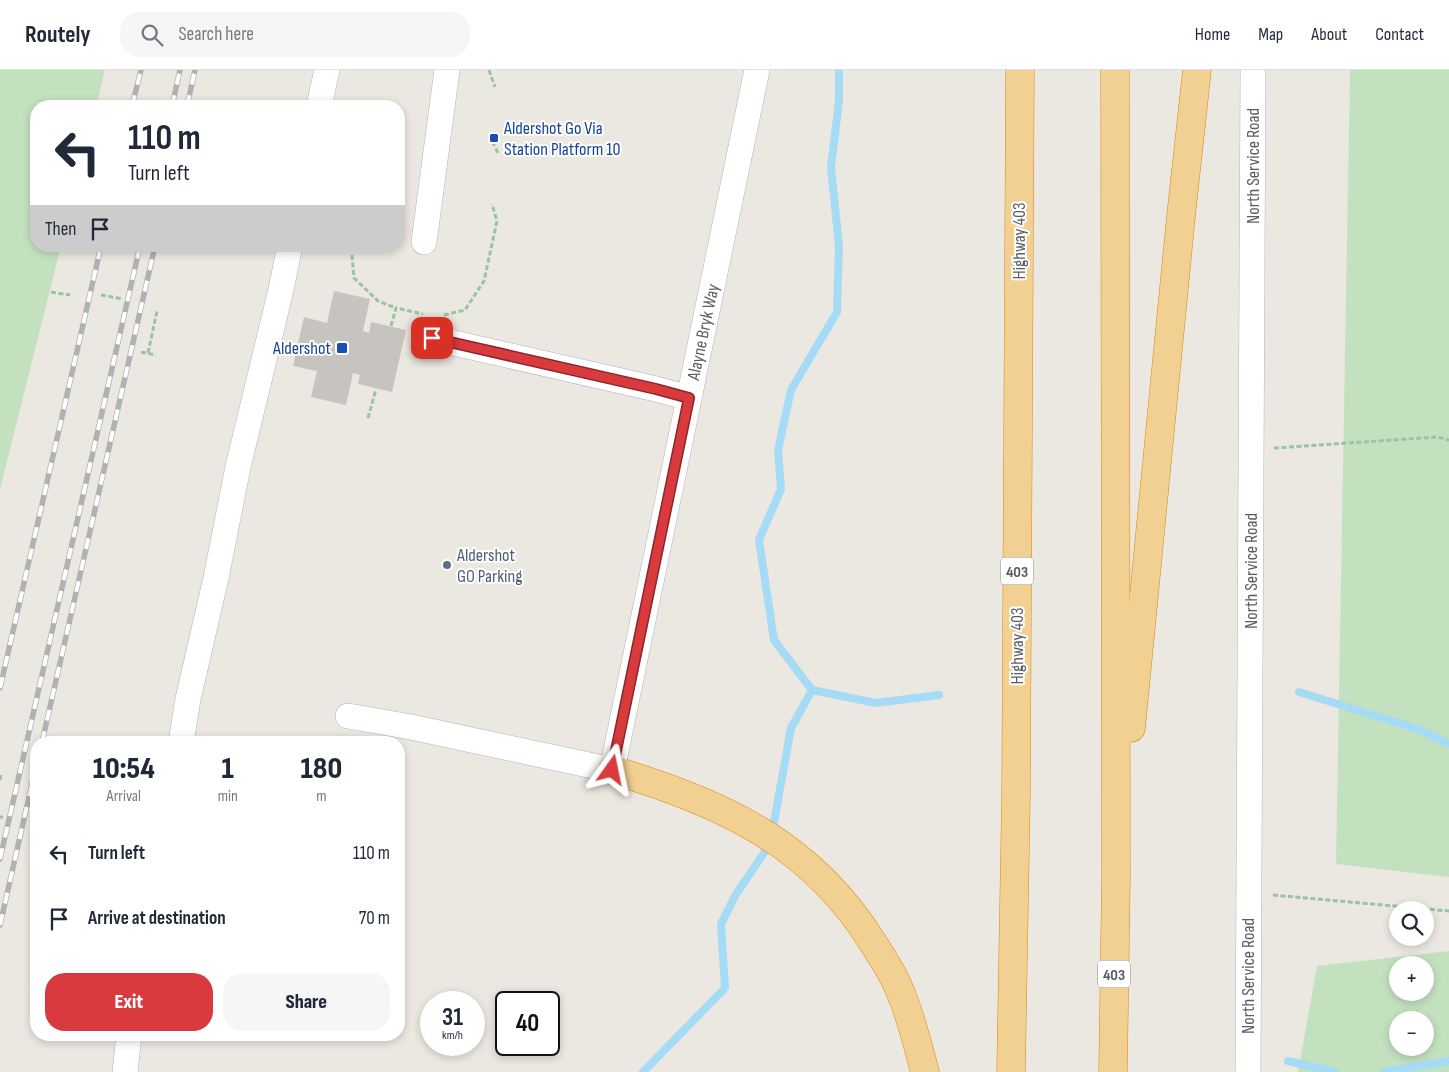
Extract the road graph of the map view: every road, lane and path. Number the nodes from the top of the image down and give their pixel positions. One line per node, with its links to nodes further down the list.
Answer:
1 (327, 70): 10 (street)
2 (447, 70): 14 (street)
3 (489, 70): 9 (path)
4 (757, 70): 30 (street, Alayne Bryk Way)
5 (1020, 70): 45 (highway, Highway 403 / 403)
6 (1115, 70): 39 (highway, 403)
7 (1196, 70): 39 (highway)
8 (1253, 70): 33 (street, North Service Road)
9 (495, 87)
10 (320, 100)
11 (489, 135): 12 (path)
12 (498, 153)
13 (492, 204): 23 (path)
14 (424, 242)
15 (289, 252): 35 (street)
16 (352, 255): 21 (path)
17 (51, 292): 19 (path)
18 (101, 295): 20 (path)
19 (70, 296)
20 (122, 299)
21 (396, 308): 24 (path); 25 (path)
22 (157, 311): 27 (path)
23 (443, 315)
24 (391, 326)
25 (430, 327): 30 (street)
26 (141, 352): 27 (path)
27 (148, 353): 28 (path)
28 (156, 355)
29 (376, 389): 31 (path)
30 (689, 398): 36 (street, Alayne Bryk Way)
31 (368, 418)
32 (1449, 440): 33 (path)
33 (1251, 450): 40 (street, North Service Road)
34 (348, 716): 36 (street)
35 (182, 736)
36 (612, 770): 44 (highway)
37 (1, 774): 38 (path)
38 (0, 780)
39 (1116, 877): 46 (highway, 403)
40 (1249, 893): 41 (path); 47 (street, North Service Road)
41 (1449, 911)
42 (128, 1041): 43 (street)
43 (125, 1072)
44 (925, 1072)
45 (1011, 1072)
46 (1113, 1072)
47 (1248, 1072)

